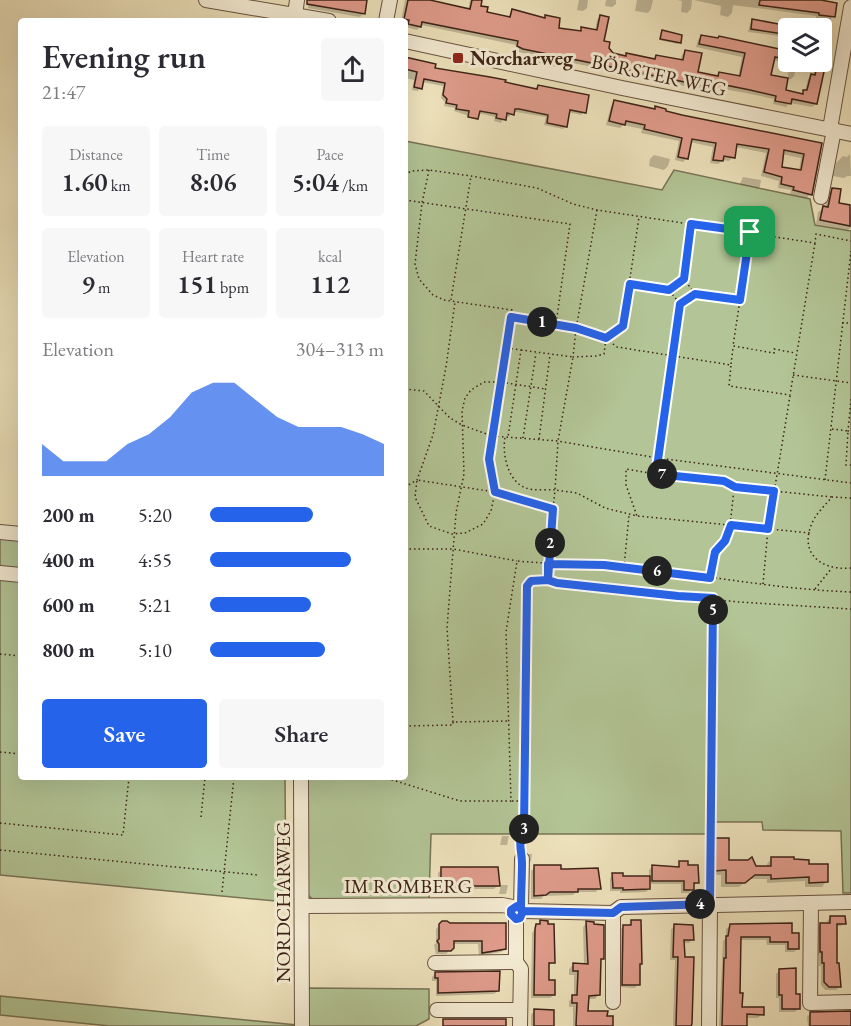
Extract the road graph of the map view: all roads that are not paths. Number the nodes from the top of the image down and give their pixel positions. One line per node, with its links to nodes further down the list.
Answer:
1 (206, 0): 5 (street)
2 (273, 0): 7 (street)
3 (297, 0): 7 (street)
4 (390, 0): 9 (street)
5 (232, 2): 7 (street)
6 (851, 7): 11 (street)
7 (288, 14): 8 (street)
8 (311, 18)
9 (387, 18)
10 (408, 42): 11 (street, BÖRSTER WEG)
11 (832, 130): 12 (street, BÖRSTER WEG); 13 (street)
12 (851, 134)
13 (821, 197)
14 (0, 532): 15 (street)
15 (18, 534)
16 (0, 573): 17 (street)
17 (18, 575)
18 (301, 780): 23 (street, NORDCHARWEG)
19 (522, 859): 24 (street)
20 (851, 902): 21 (street, IM ROMBERG)
21 (811, 903): 22 (street, IM ROMBERG); 29 (street)
22 (710, 904): 25 (street, IM ROMBERG); 34 (street)
23 (303, 906): 24 (street, IM ROMBERG); 32 (street, NORDCHARWEG)
24 (518, 911): 25 (street, IM ROMBERG); 26 (street)
25 (613, 913): 28 (street)
26 (516, 962): 27 (street); 31 (street)
27 (435, 963)
28 (614, 1002)
29 (851, 1002)
30 (437, 1010): 31 (street)
31 (520, 1010): 33 (street)
32 (302, 1026)
33 (520, 1026)
34 (709, 1026)

